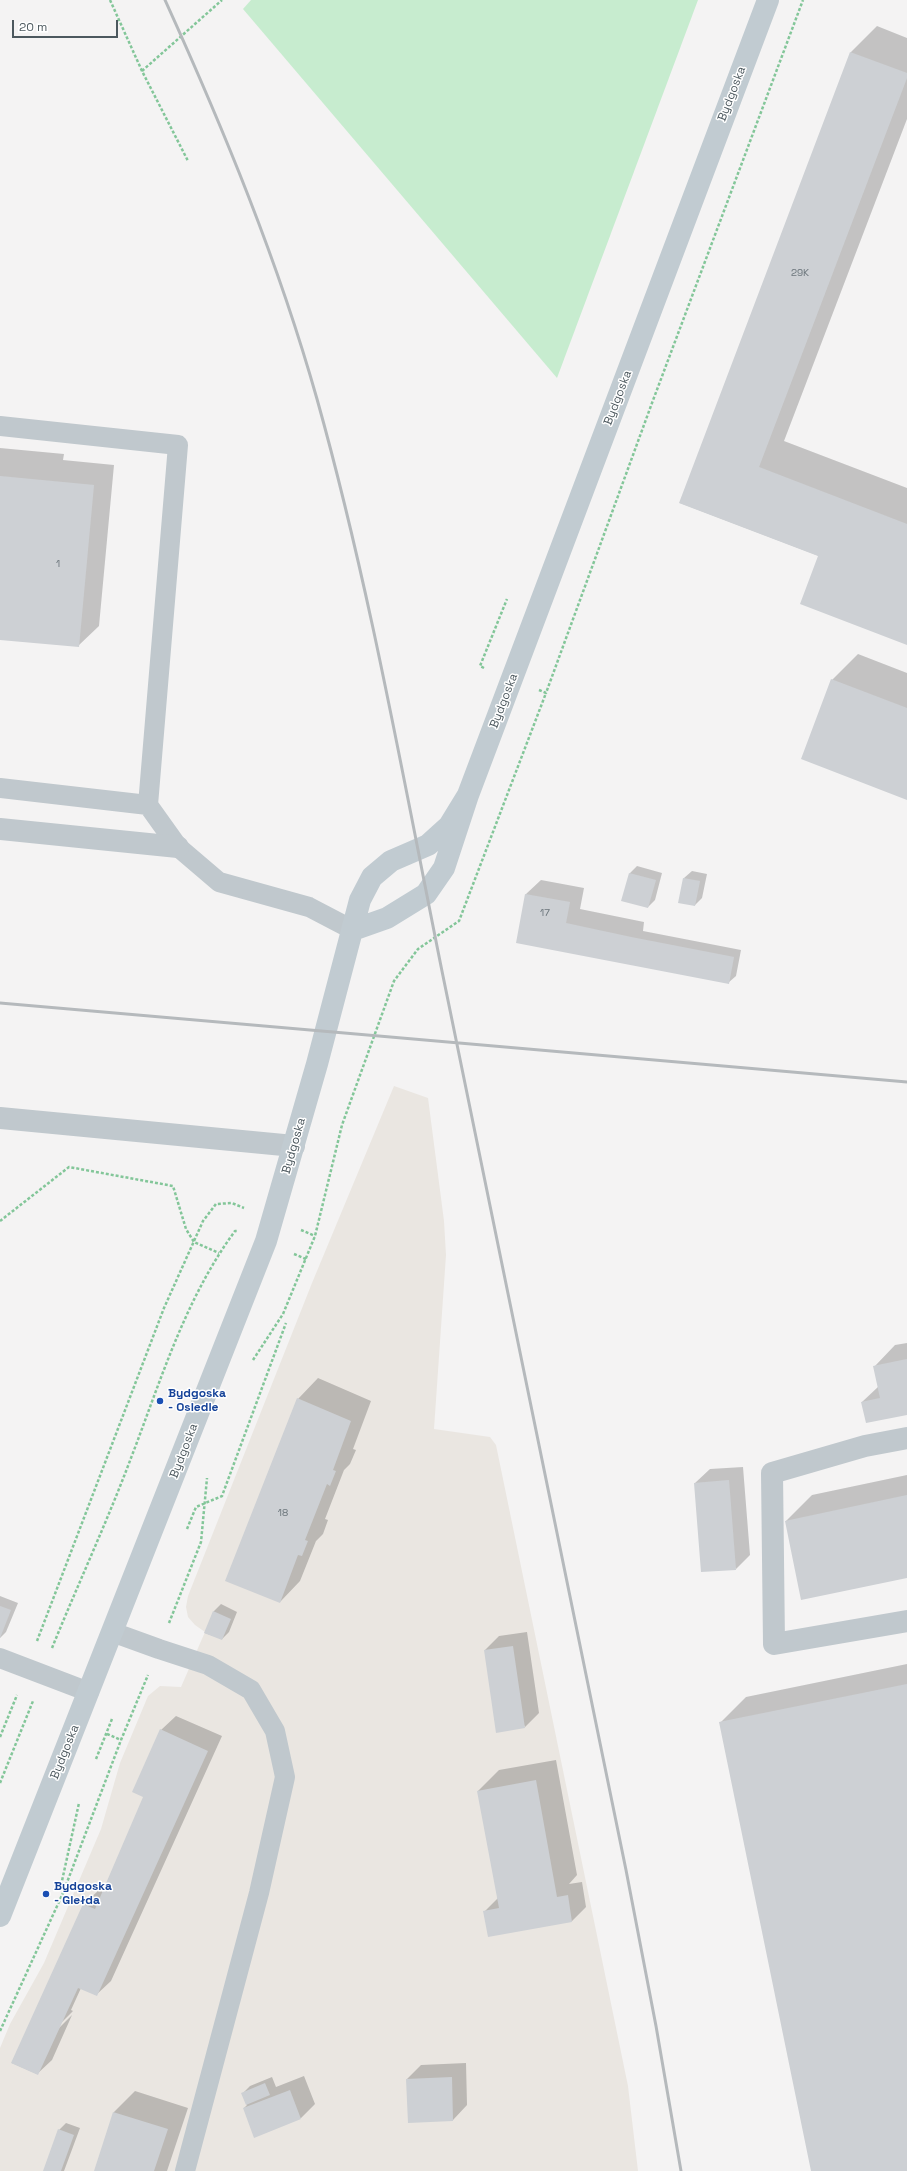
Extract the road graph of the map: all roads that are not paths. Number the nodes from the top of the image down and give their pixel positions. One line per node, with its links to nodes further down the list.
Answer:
1 (768, 0): 4 (street, Bydgoska)
2 (0, 426): 5 (lane)
3 (0, 788): 5 (lane)
4 (468, 795): 8 (street, Bydgoska); 8 (street, Bydgoska)
5 (148, 805): 7 (lane)
6 (0, 829): 7 (street)
7 (178, 847): 8 (lane)
8 (353, 930): 10 (street, Bydgoska)
9 (0, 1118): 10 (street)
10 (294, 1146): 13 (street, Bydgoska)
11 (907, 1438): 12 (street)
12 (907, 1621)
13 (112, 1632): 15 (street, Bydgoska); 17 (lane)
14 (0, 1658): 15 (lane)
15 (89, 1692): 16 (street, Bydgoska)
16 (0, 1916)
17 (185, 2171)

